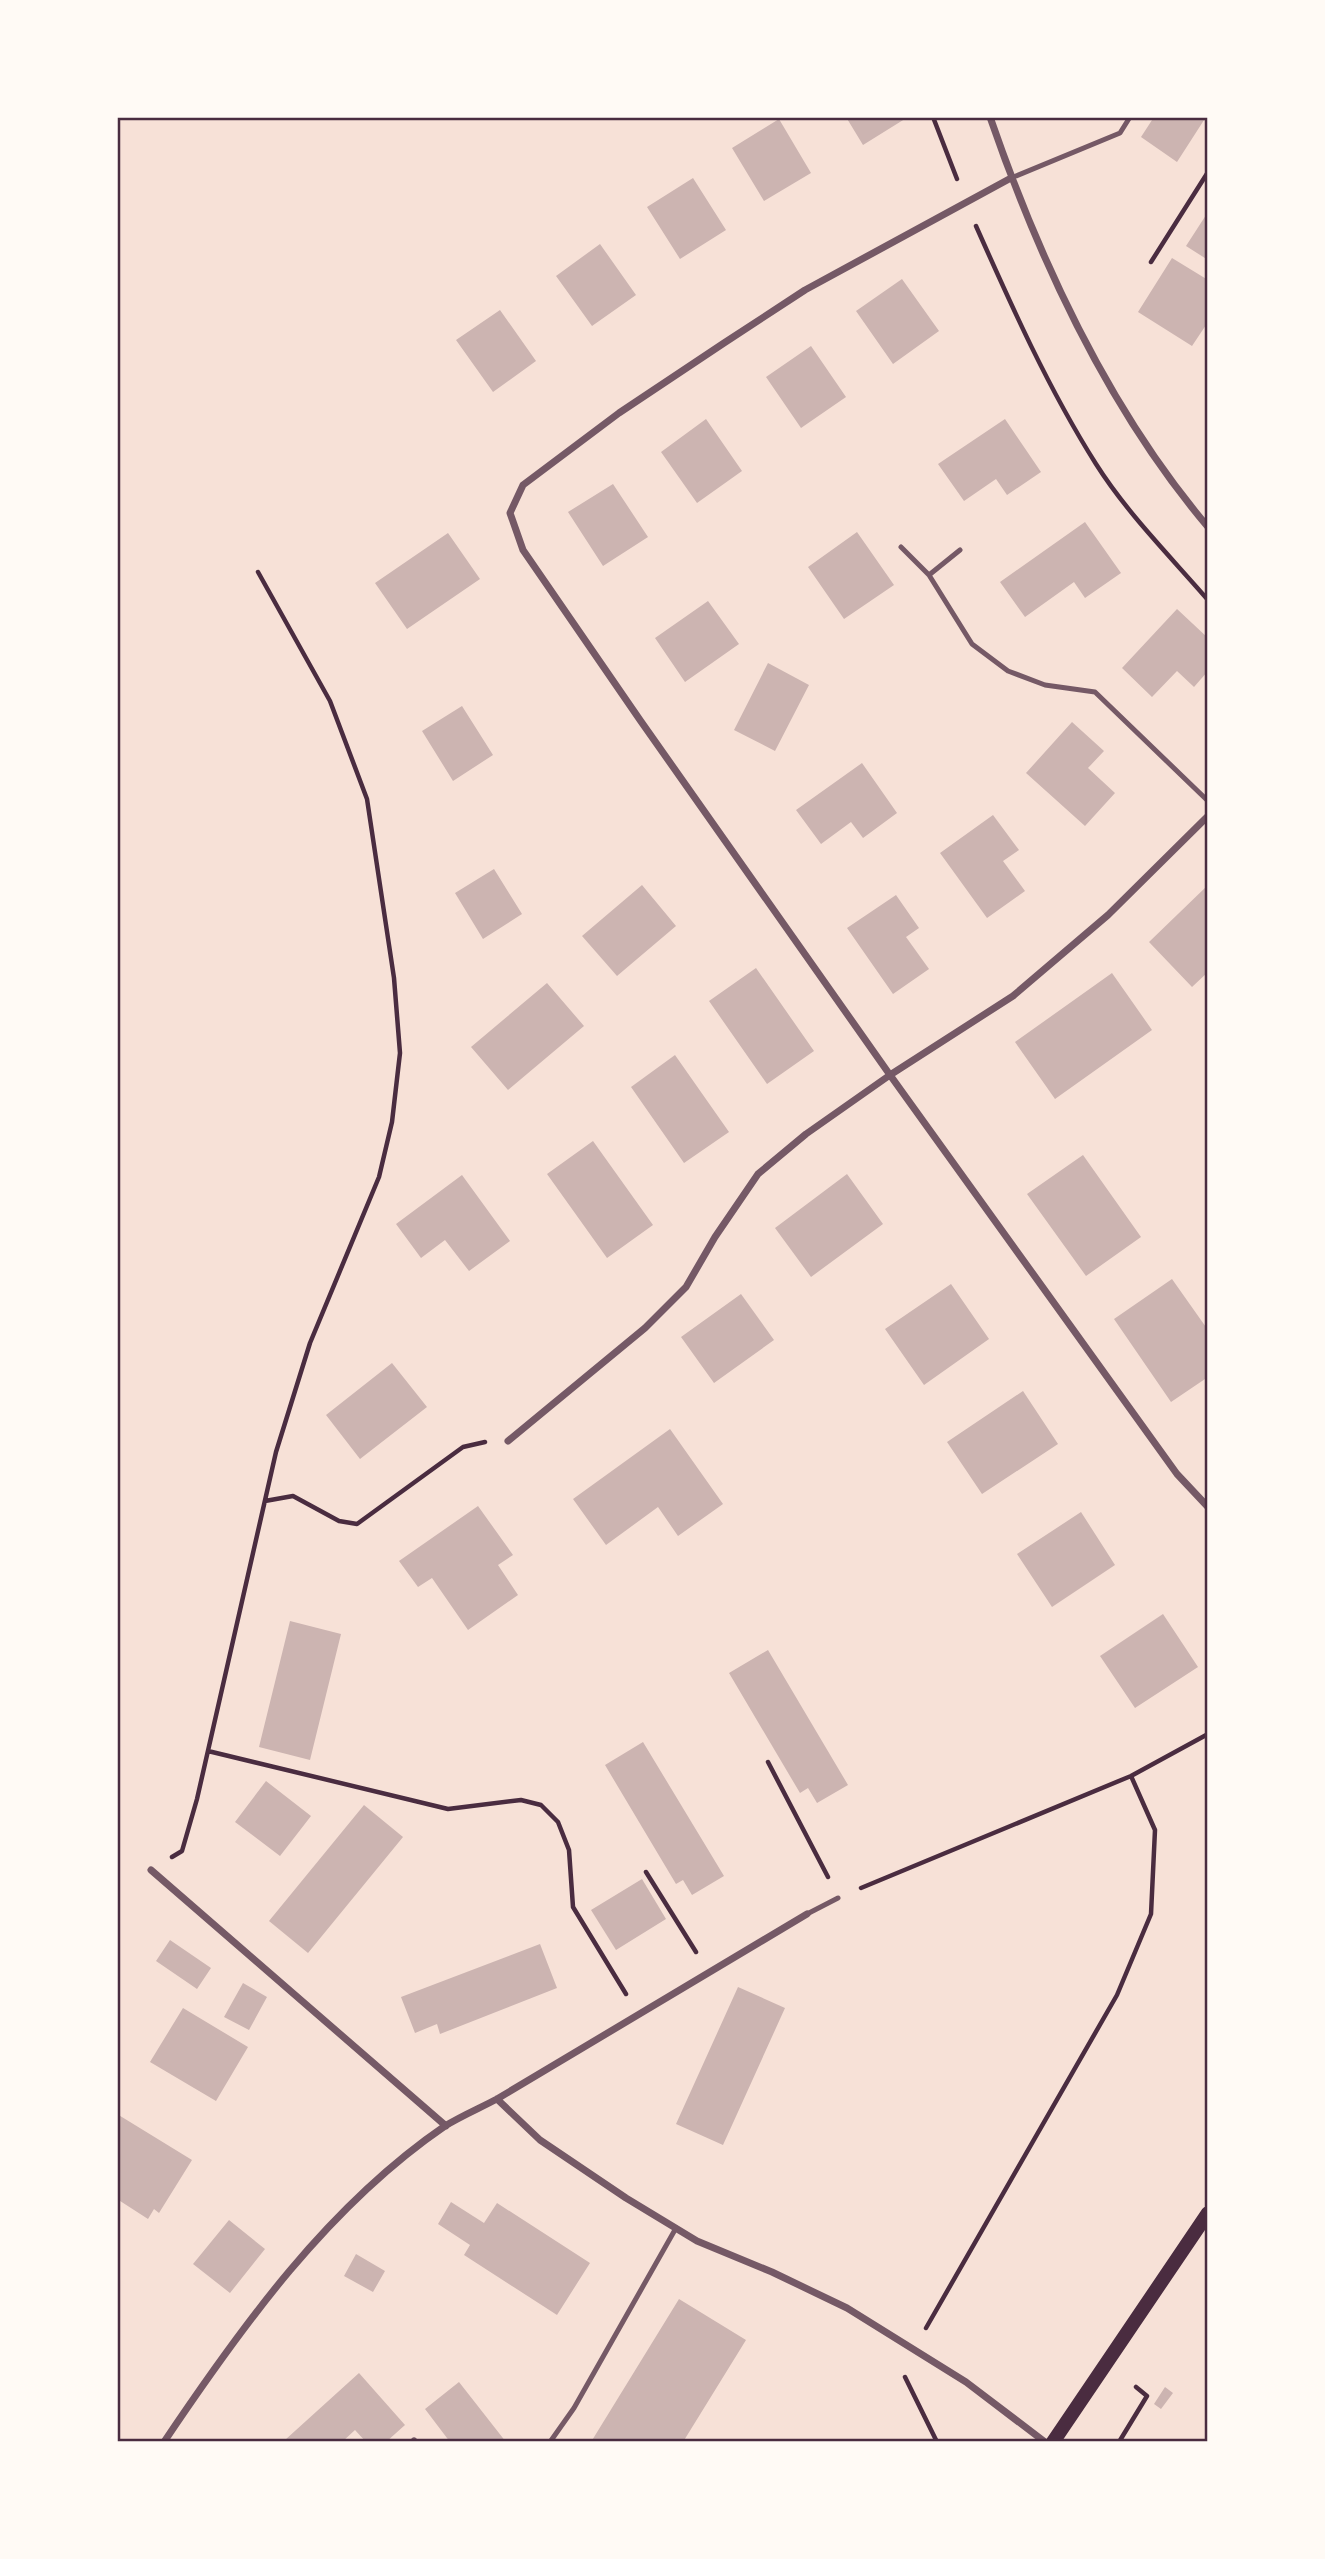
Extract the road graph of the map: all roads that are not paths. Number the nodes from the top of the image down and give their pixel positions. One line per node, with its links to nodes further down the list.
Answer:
1 (990, 117): 3 (street)
2 (1130, 117): 3 (lane)
3 (1011, 178): 4 (street); 10 (street)
4 (1208, 527)
5 (901, 547): 7 (lane)
6 (960, 550): 7 (lane)
7 (929, 575): 8 (lane)
8 (1208, 802)
9 (1208, 816): 10 (street)
10 (890, 1075): 11 (street); 12 (street)
11 (508, 1441)
12 (1208, 1507)
13 (151, 1870): 17 (street)
14 (838, 1898): 15 (lane)
15 (807, 1914): 16 (street)
16 (497, 2099): 17 (street); 19 (street)
17 (446, 2126): 20 (street)
18 (1208, 2213): 23 (main road)
19 (676, 2228): 21 (lane); 22 (street)
20 (164, 2442)
21 (551, 2442)
22 (1045, 2442)
23 (1053, 2442)

